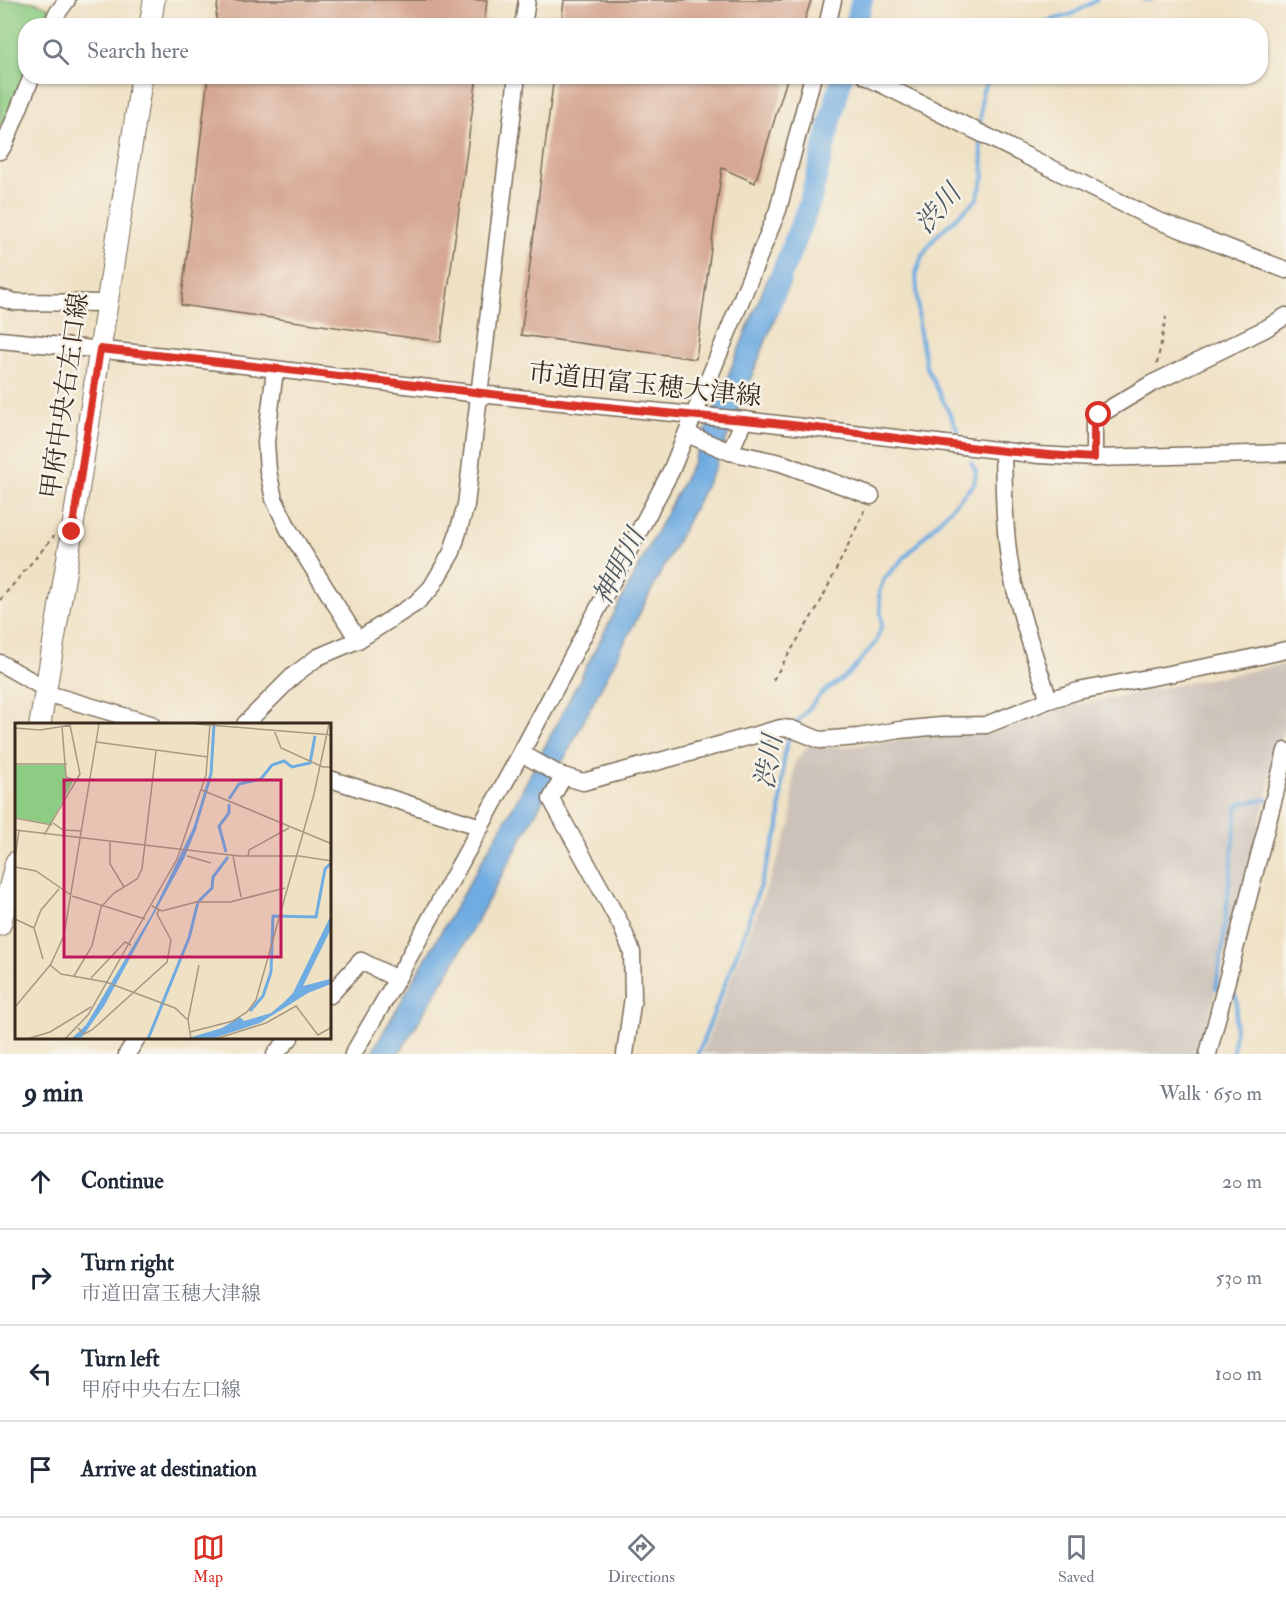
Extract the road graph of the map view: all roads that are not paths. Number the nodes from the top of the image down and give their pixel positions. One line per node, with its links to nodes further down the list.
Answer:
1 (154, 0): 6 (main road)
2 (527, 0): 7 (street)
3 (833, 0): 8 (street)
4 (60, 1): 5 (street)
5 (55, 18)
6 (151, 18)
7 (525, 18)
8 (828, 18)
9 (29, 84): 14 (street)
10 (140, 84): 17 (main road, 甲府中央右左口線)
11 (516, 84): 22 (street)
12 (811, 84): 23 (street)
13 (879, 84): 15 (street)
14 (0, 151)
15 (1286, 270)
16 (0, 298): 17 (street)
17 (107, 303): 20 (main road, 甲府中央右左口線)
18 (1286, 316): 29 (street)
19 (0, 339): 20 (street, 市道田富玉穂大津線)
20 (100, 349): 21 (street, 市道田富玉穂大津線); 34 (main road, 甲府中央右左口線)
21 (275, 370): 22 (street, 市道田富玉穂大津線); 31 (street)
22 (478, 394): 23 (street, 市道田富玉穂大津線); 31 (street)
23 (700, 416): 24 (street, 市道田富玉穂大津線); 25 (street)
24 (742, 420): 26 (street); 27 (street, 市道田富玉穂大津線)
25 (693, 436): 26 (street); 40 (street)
26 (728, 451): 30 (street)
27 (1003, 451): 29 (street, 市道田富玉穂大津線); 35 (street)
28 (1286, 453): 29 (street, 市道田富玉穂大津線)
29 (1094, 458)
30 (871, 496)
31 (358, 640): 38 (street)
32 (1286, 650): 35 (street)
33 (0, 663): 34 (street)
34 (45, 691): 36 (main road, 甲府中央右左口線); 37 (street)
35 (1049, 700): 41 (street)
36 (40, 723)
37 (148, 723)
38 (246, 723)
39 (1286, 751): 54 (street)
40 (525, 755): 41 (street); 43 (street)
41 (561, 776): 53 (street)
42 (332, 780): 43 (street)
43 (481, 827): 46 (street)
44 (15, 866): 45 (main road)
45 (0, 924)
46 (397, 980): 47 (street); 52 (street)
47 (332, 993)
48 (136, 1039): 50 (street)
49 (289, 1039): 51 (street)
50 (127, 1054)
51 (275, 1054)
52 (353, 1054)
53 (626, 1054)
54 (1208, 1054)

